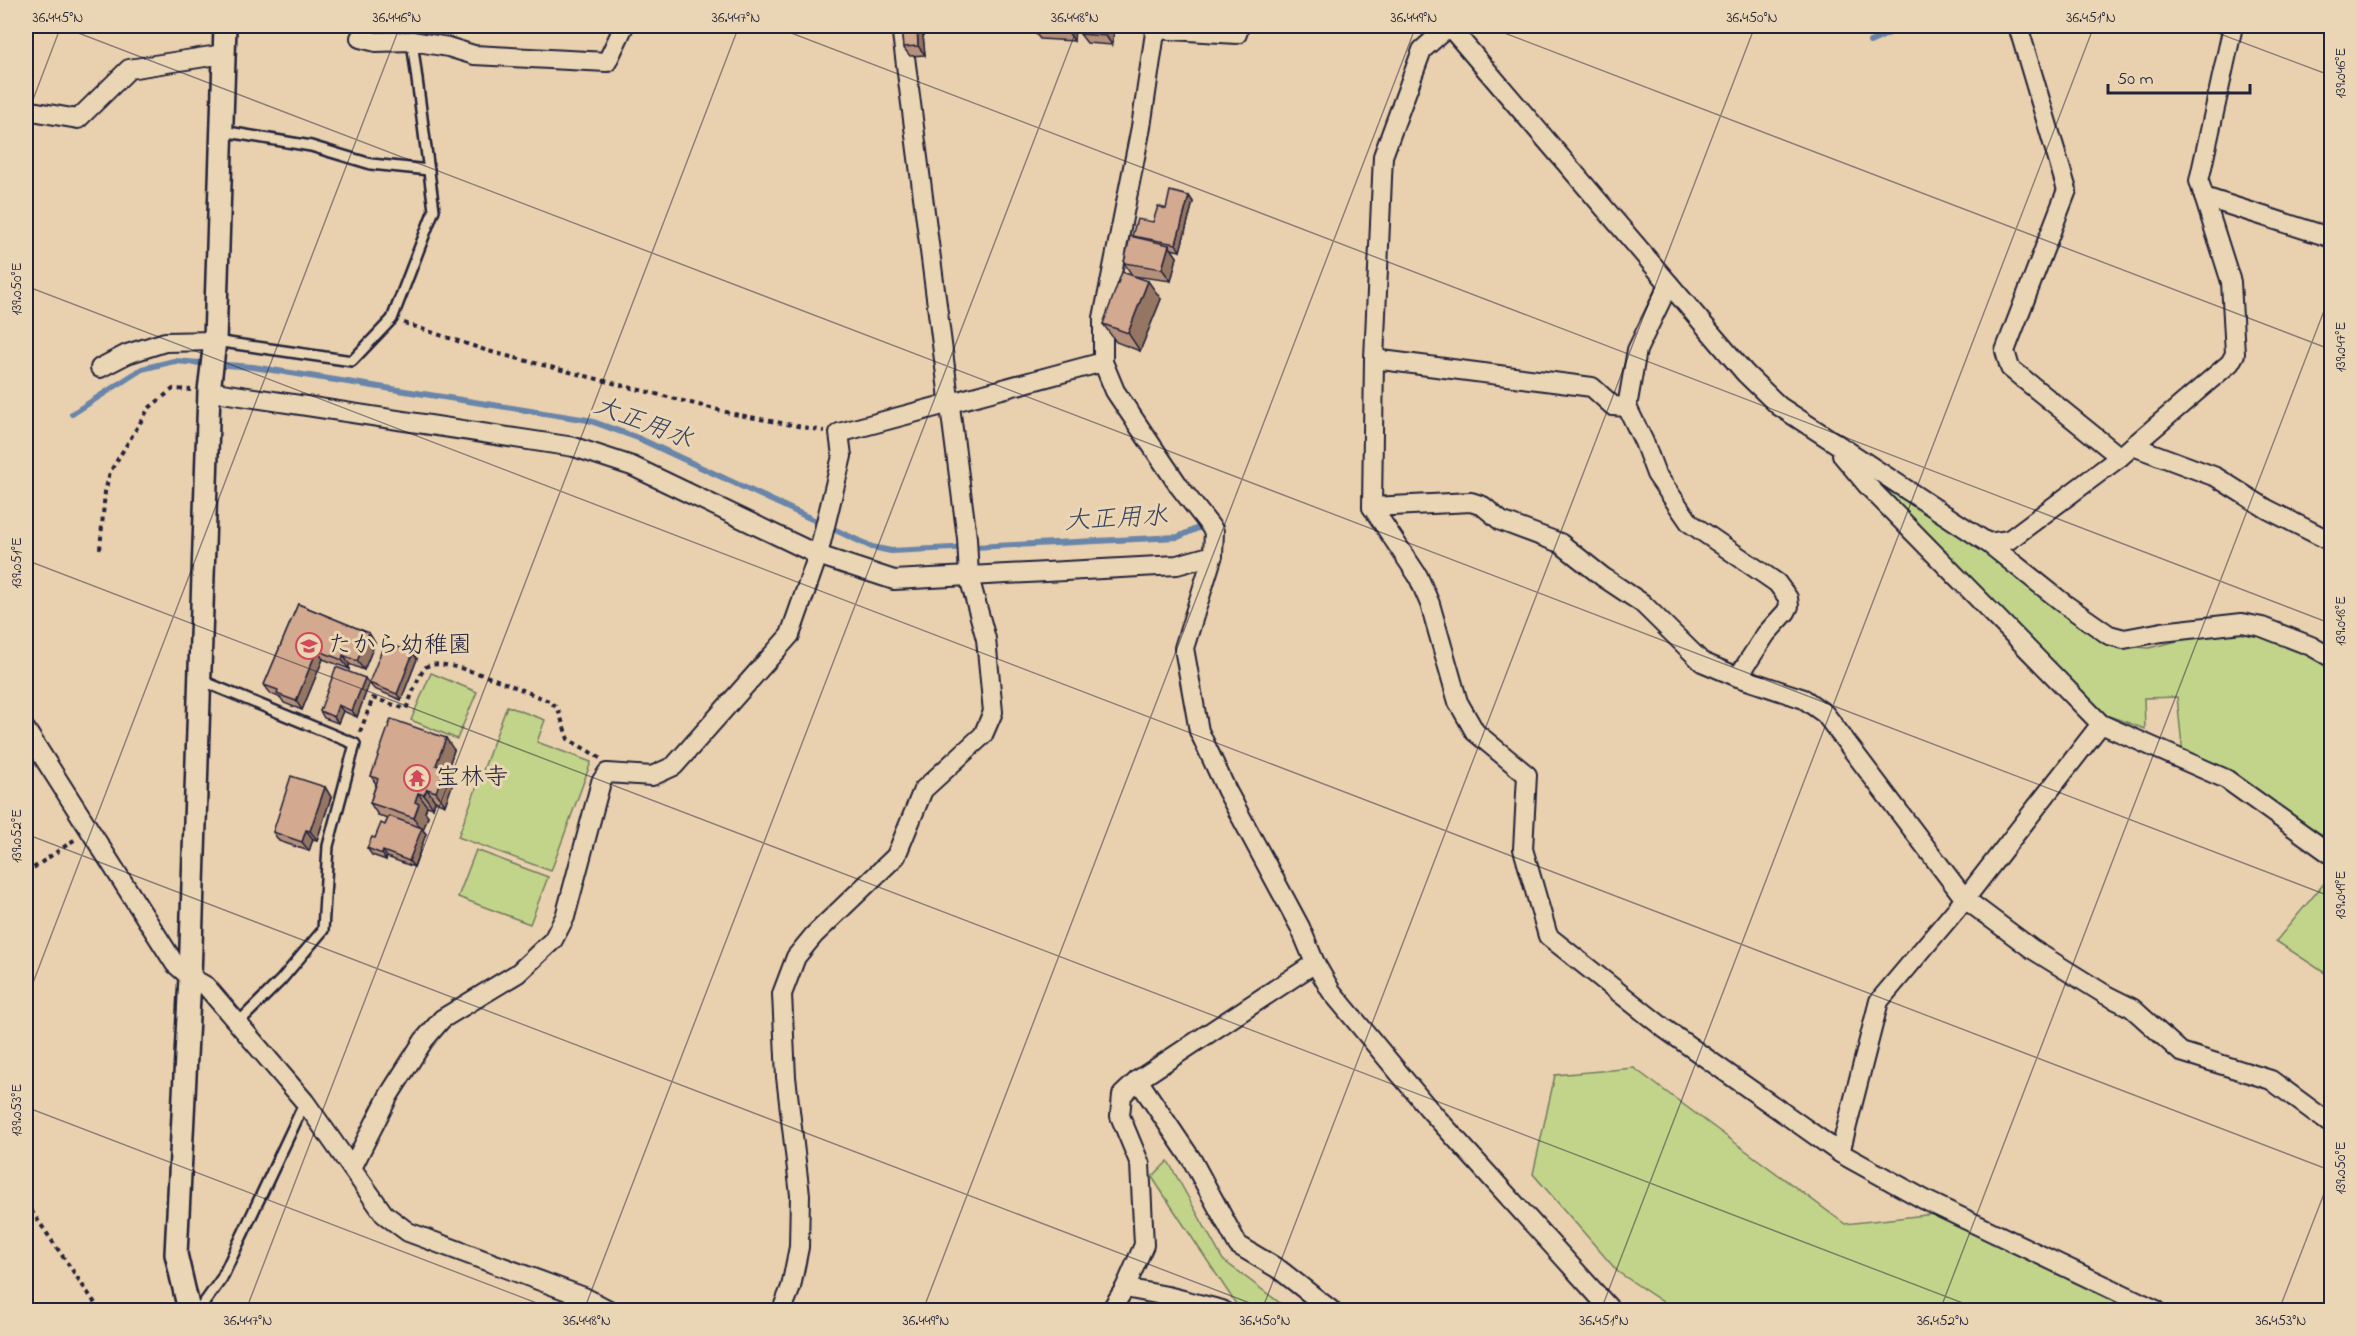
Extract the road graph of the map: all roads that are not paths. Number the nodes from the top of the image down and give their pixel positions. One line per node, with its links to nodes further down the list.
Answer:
1 (624, 26): 9 (street)
2 (901, 26): 21 (street)
3 (1239, 26): 6 (street)
4 (2019, 26): 24 (street)
5 (2233, 26): 13 (street)
6 (1156, 27): 18 (street)
7 (228, 36): 10 (street); 11 (street)
8 (360, 38): 9 (street)
9 (412, 41): 12 (lane)
10 (26, 110)
11 (222, 131): 12 (lane); 16 (street)
12 (429, 170): 16 (lane)
13 (2204, 197): 14 (street); 24 (street)
14 (2331, 238)
15 (1669, 284): 17 (street); 22 (street); 23 (street)
16 (215, 341): 19 (street); 20 (street)
17 (1374, 359): 22 (street); 25 (street)
18 (1103, 362): 21 (street); 29 (street)
19 (100, 368)
20 (209, 391): 28 (street); 33 (street)
21 (950, 405): 28 (street); 30 (street)
22 (1627, 407): 32 (street)
23 (1827, 436): 27 (street); 34 (street)
24 (2127, 452): 26 (street); 27 (street)
25 (1372, 507): 32 (street); 44 (street)
26 (2331, 542)
27 (1988, 543): 31 (street)
28 (818, 555): 30 (street); 45 (street)
29 (1213, 555): 30 (street); 38 (street)
30 (969, 571): 51 (street)
31 (2331, 658)
32 (1738, 677): 37 (street)
33 (200, 680): 39 (street); 40 (lane)
34 (2101, 724): 36 (street); 37 (street)
35 (26, 730): 39 (street)
36 (2331, 855)
37 (1965, 899): 43 (street); 44 (street)
38 (1314, 963): 41 (street); 55 (street)
39 (190, 977): 40 (street); 48 (street)
40 (238, 1023): 42 (street)
41 (1138, 1080): 46 (street); 54 (street)
42 (305, 1102): 45 (street); 49 (lane)
43 (2331, 1125)
44 (1840, 1153): 47 (street)
45 (352, 1168): 50 (street)
46 (1125, 1288): 52 (street); 53 (street)
47 (2152, 1309)
48 (189, 1311)
49 (199, 1311)
50 (609, 1311)
51 (782, 1311)
52 (1111, 1311)
53 (1222, 1311)
54 (1331, 1311)
55 (1611, 1311)

